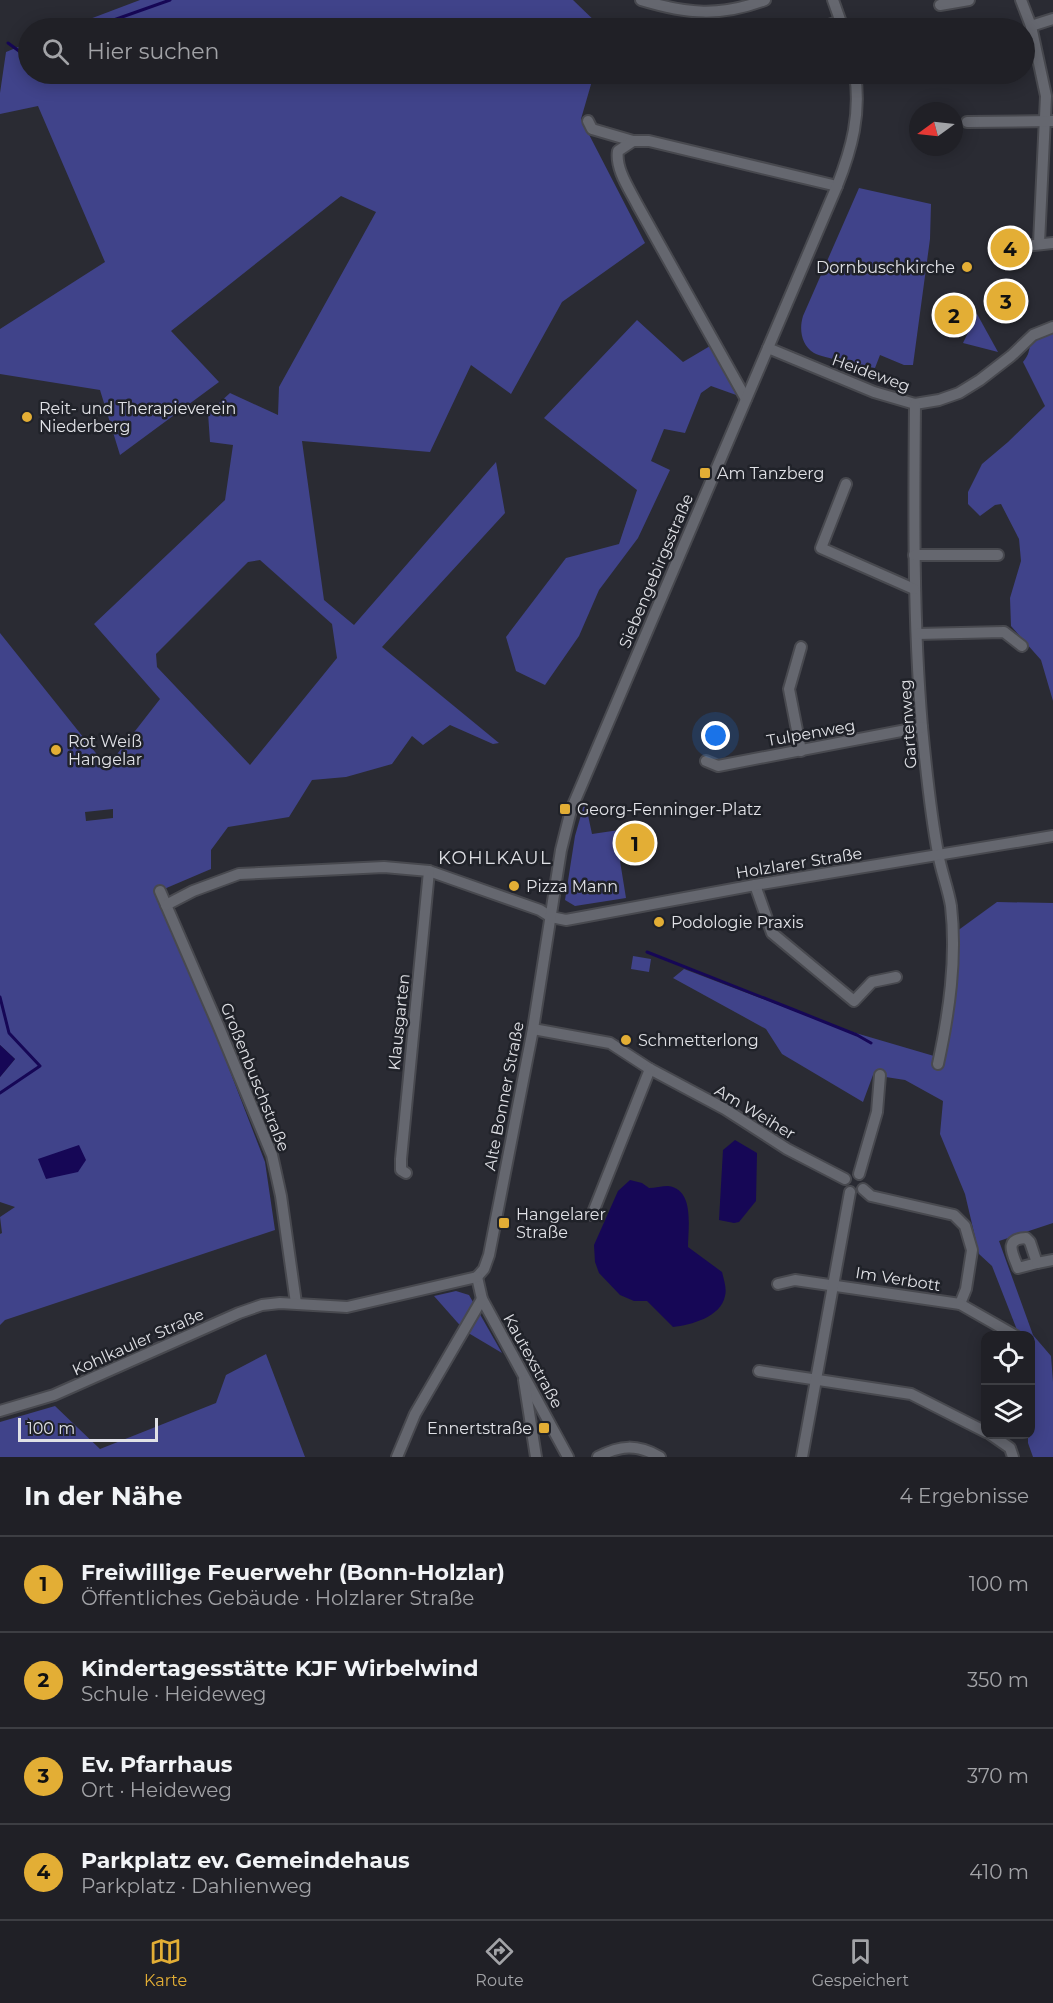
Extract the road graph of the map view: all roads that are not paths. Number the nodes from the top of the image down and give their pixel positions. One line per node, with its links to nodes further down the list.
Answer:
1 (642, 0): 2 (street)
2 (765, 0)
3 (833, 0): 7 (street)
4 (969, 0): 6 (street)
5 (1022, 0): 8 (street)
6 (940, 5)
7 (839, 18)
8 (1029, 18)
9 (1053, 20): 10 (street)
10 (1035, 25)
11 (1035, 41): 13 (street)
12 (856, 84): 17 (street, Siebengebirgsstraße)
13 (1049, 120): 15 (street); 18 (street)
14 (588, 121): 16 (street)
15 (967, 122)
16 (633, 141): 17 (street); 23 (street)
17 (837, 186): 22 (street, Siebengebirgsstraße)
18 (1039, 243): 19 (street); 20 (street)
19 (1053, 243)
20 (1025, 246)
21 (1053, 327): 24 (street, Heideweg)
22 (768, 348): 23 (street, Siebengebirgsstraße); 24 (street, Heideweg)
23 (746, 399): 41 (street, Siebengebirgsstraße)
24 (915, 404): 26 (street, Gartenweg)
25 (846, 484): 28 (street)
26 (914, 555): 27 (street); 28 (street, Gartenweg)
27 (998, 555)
28 (914, 589): 29 (street, Gartenweg)
29 (917, 634): 30 (street); 32 (street, Gartenweg)
30 (1022, 646)
31 (801, 647): 33 (street)
32 (922, 727): 33 (street, Tulpenweg); 36 (street, Gartenweg)
33 (801, 751): 34 (street, Tulpenweg)
34 (706, 760)
35 (1053, 836): 36 (street, Holzlarer Straße)
36 (938, 855): 38 (street, Holzlarer Straße); 44 (street, Gartenweg)
37 (429, 871): 40 (street); 41 (street); 47 (street, Klausgarten)
38 (755, 885): 41 (street, Holzlarer Straße); 42 (street)
39 (160, 891): 40 (street, Großenbuschstraße)
40 (166, 905): 59 (street, Großenbuschstraße)
41 (551, 917): 43 (street, Alte Bonner Straße)
42 (896, 977)
43 (533, 1029): 45 (street, Am Weiher); 55 (street, Alte Bonner Straße)
44 (938, 1064)
45 (650, 1069): 49 (street, Am Weiher); 52 (street)
46 (880, 1076): 48 (street)
47 (406, 1173)
48 (859, 1174): 49 (street); 50 (street)
49 (845, 1179): 51 (street)
50 (863, 1189): 51 (street); 60 (street, Im Verbott)
51 (850, 1192): 57 (street)
52 (592, 1215)
53 (1053, 1260): 54 (street)
54 (1037, 1263)
55 (477, 1277): 58 (street, Kautexstraße); 59 (street)
56 (778, 1284): 57 (street)
57 (832, 1285): 60 (street, Im Verbott); 64 (street)
58 (482, 1299): 63 (street, Kautexstraße); 68 (street)
59 (292, 1303): 65 (street, Kohlkauler Straße)
60 (960, 1304): 61 (street, Im Verbott)
61 (1009, 1331)
62 (759, 1371): 64 (street)
63 (522, 1372): 69 (street); 70 (street, Kautexstraße)
64 (816, 1379): 66 (street); 73 (street)
65 (0, 1411)
66 (981, 1429)
67 (997, 1439): 74 (street)
68 (397, 1457)
69 (536, 1457)
70 (568, 1457)
71 (598, 1457): 72 (street)
72 (660, 1457)
73 (802, 1457)
74 (1013, 1457)

